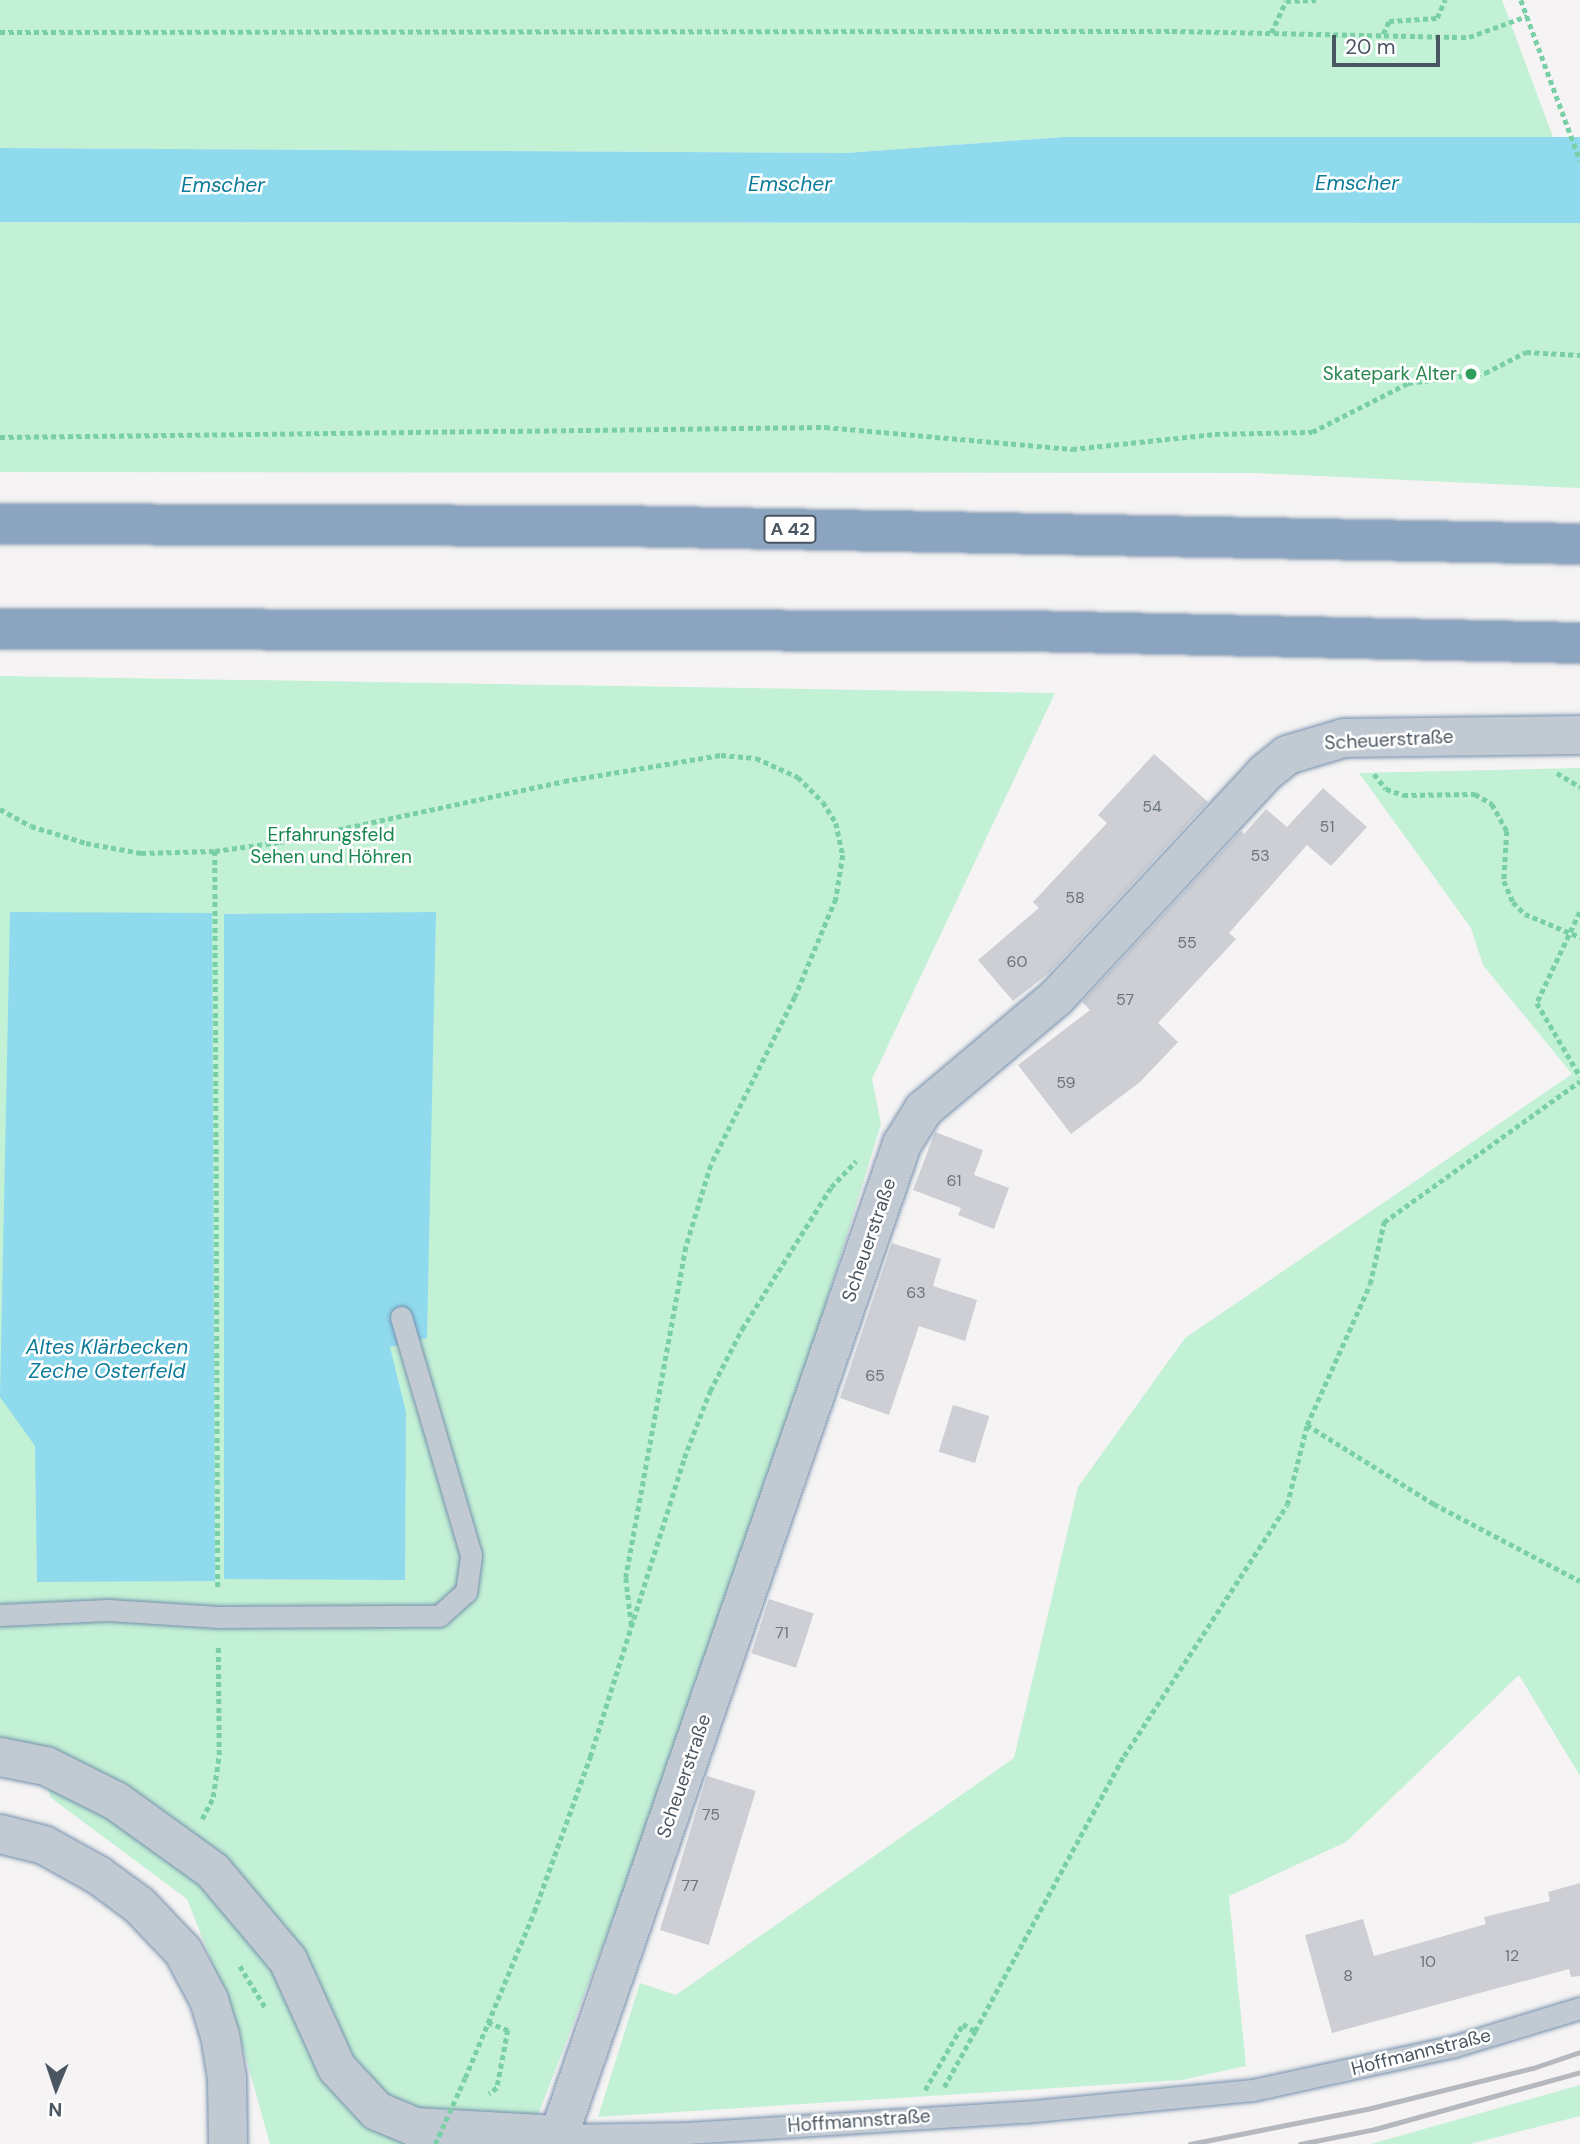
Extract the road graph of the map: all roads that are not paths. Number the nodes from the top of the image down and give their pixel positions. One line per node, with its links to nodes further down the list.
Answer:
1 (0, 524): 2 (highway, A 42)
2 (1580, 544)
3 (0, 629): 4 (highway)
4 (1580, 643)
5 (1580, 734): 11 (street, Scheuerstraße)
6 (401, 1317): 7 (lane)
7 (0, 1615)
8 (0, 1757): 12 (street, Hoffmannstraße)
9 (0, 1835): 13 (street)
10 (1580, 2008): 11 (lane, Hoffmannstraße)
11 (559, 2135): 12 (street, Hoffmannstraße)
12 (451, 2138)
13 (228, 2144)

